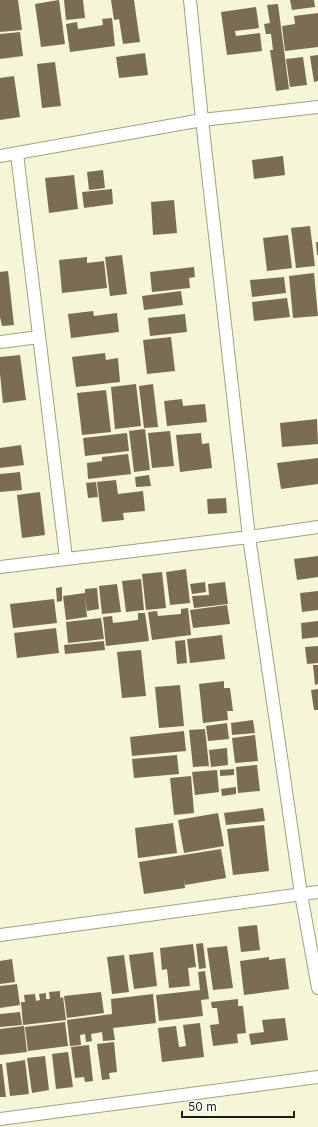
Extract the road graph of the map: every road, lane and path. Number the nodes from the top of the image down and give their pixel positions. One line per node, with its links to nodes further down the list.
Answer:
1 (190, 0): 3 (street)
2 (318, 107): 3 (street)
3 (202, 120): 4 (street); 9 (street)
4 (17, 154): 5 (street); 6 (street)
5 (0, 156)
6 (39, 337): 7 (street); 10 (street)
7 (0, 342)
8 (318, 527): 9 (street)
9 (249, 537): 10 (street); 13 (street)
10 (66, 558): 11 (street)
11 (0, 567)
12 (318, 892): 13 (street)
13 (301, 894): 14 (street); 15 (street)
14 (0, 935)
15 (318, 988)
16 (318, 1077): 17 (street)
17 (0, 1119)

